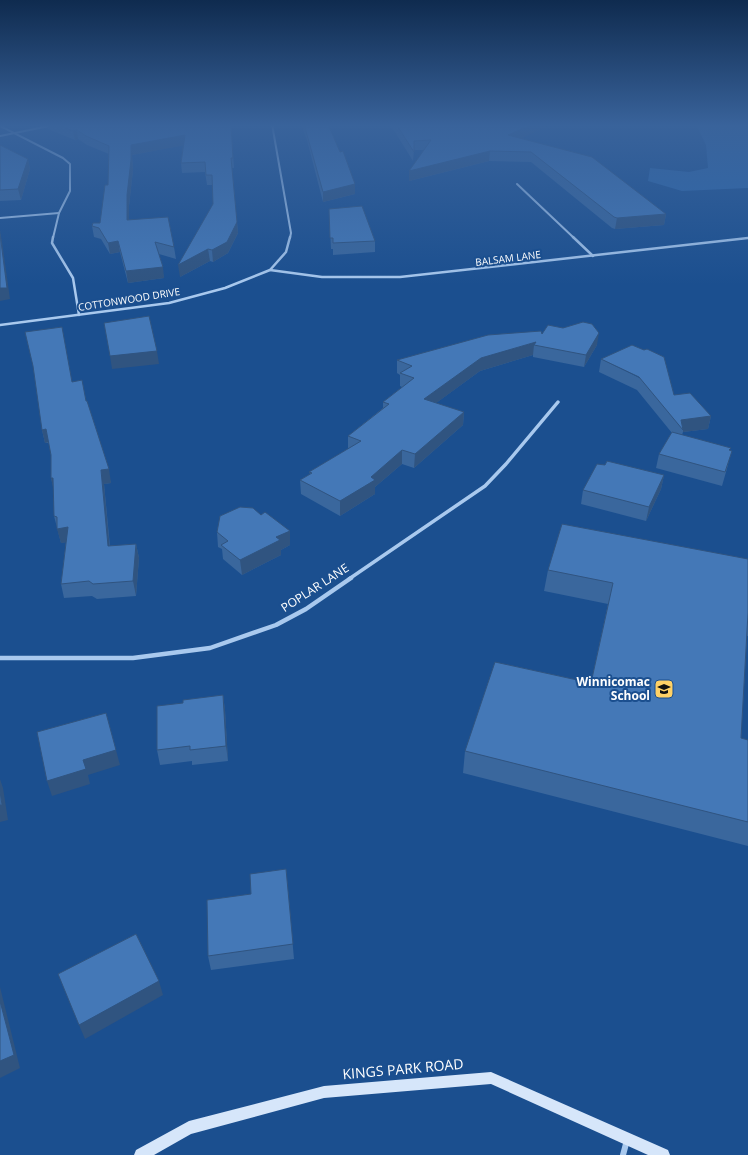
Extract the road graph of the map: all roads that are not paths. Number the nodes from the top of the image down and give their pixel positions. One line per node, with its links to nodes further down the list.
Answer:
1 (70, 178): 4 (street)
2 (281, 178): 8 (street, COTTONWOOD DRIVE)
3 (517, 184): 7 (street)
4 (59, 213): 5 (street); 9 (street)
5 (0, 218)
6 (748, 238): 7 (street, BALSAM LANE)
7 (592, 256): 8 (street, BALSAM LANE)
8 (270, 270): 9 (street, COTTONWOOD DRIVE)
9 (80, 315): 10 (street, COTTONWOOD DRIVE)
10 (0, 325)
11 (558, 402): 12 (street, POPLAR LANE)
12 (0, 658)
13 (627, 1138): 14 (street, KINGS PARK ROAD); 15 (street); 16 (street, KINGS PARK ROAD)
14 (141, 1155)
15 (623, 1155)
16 (663, 1155)

